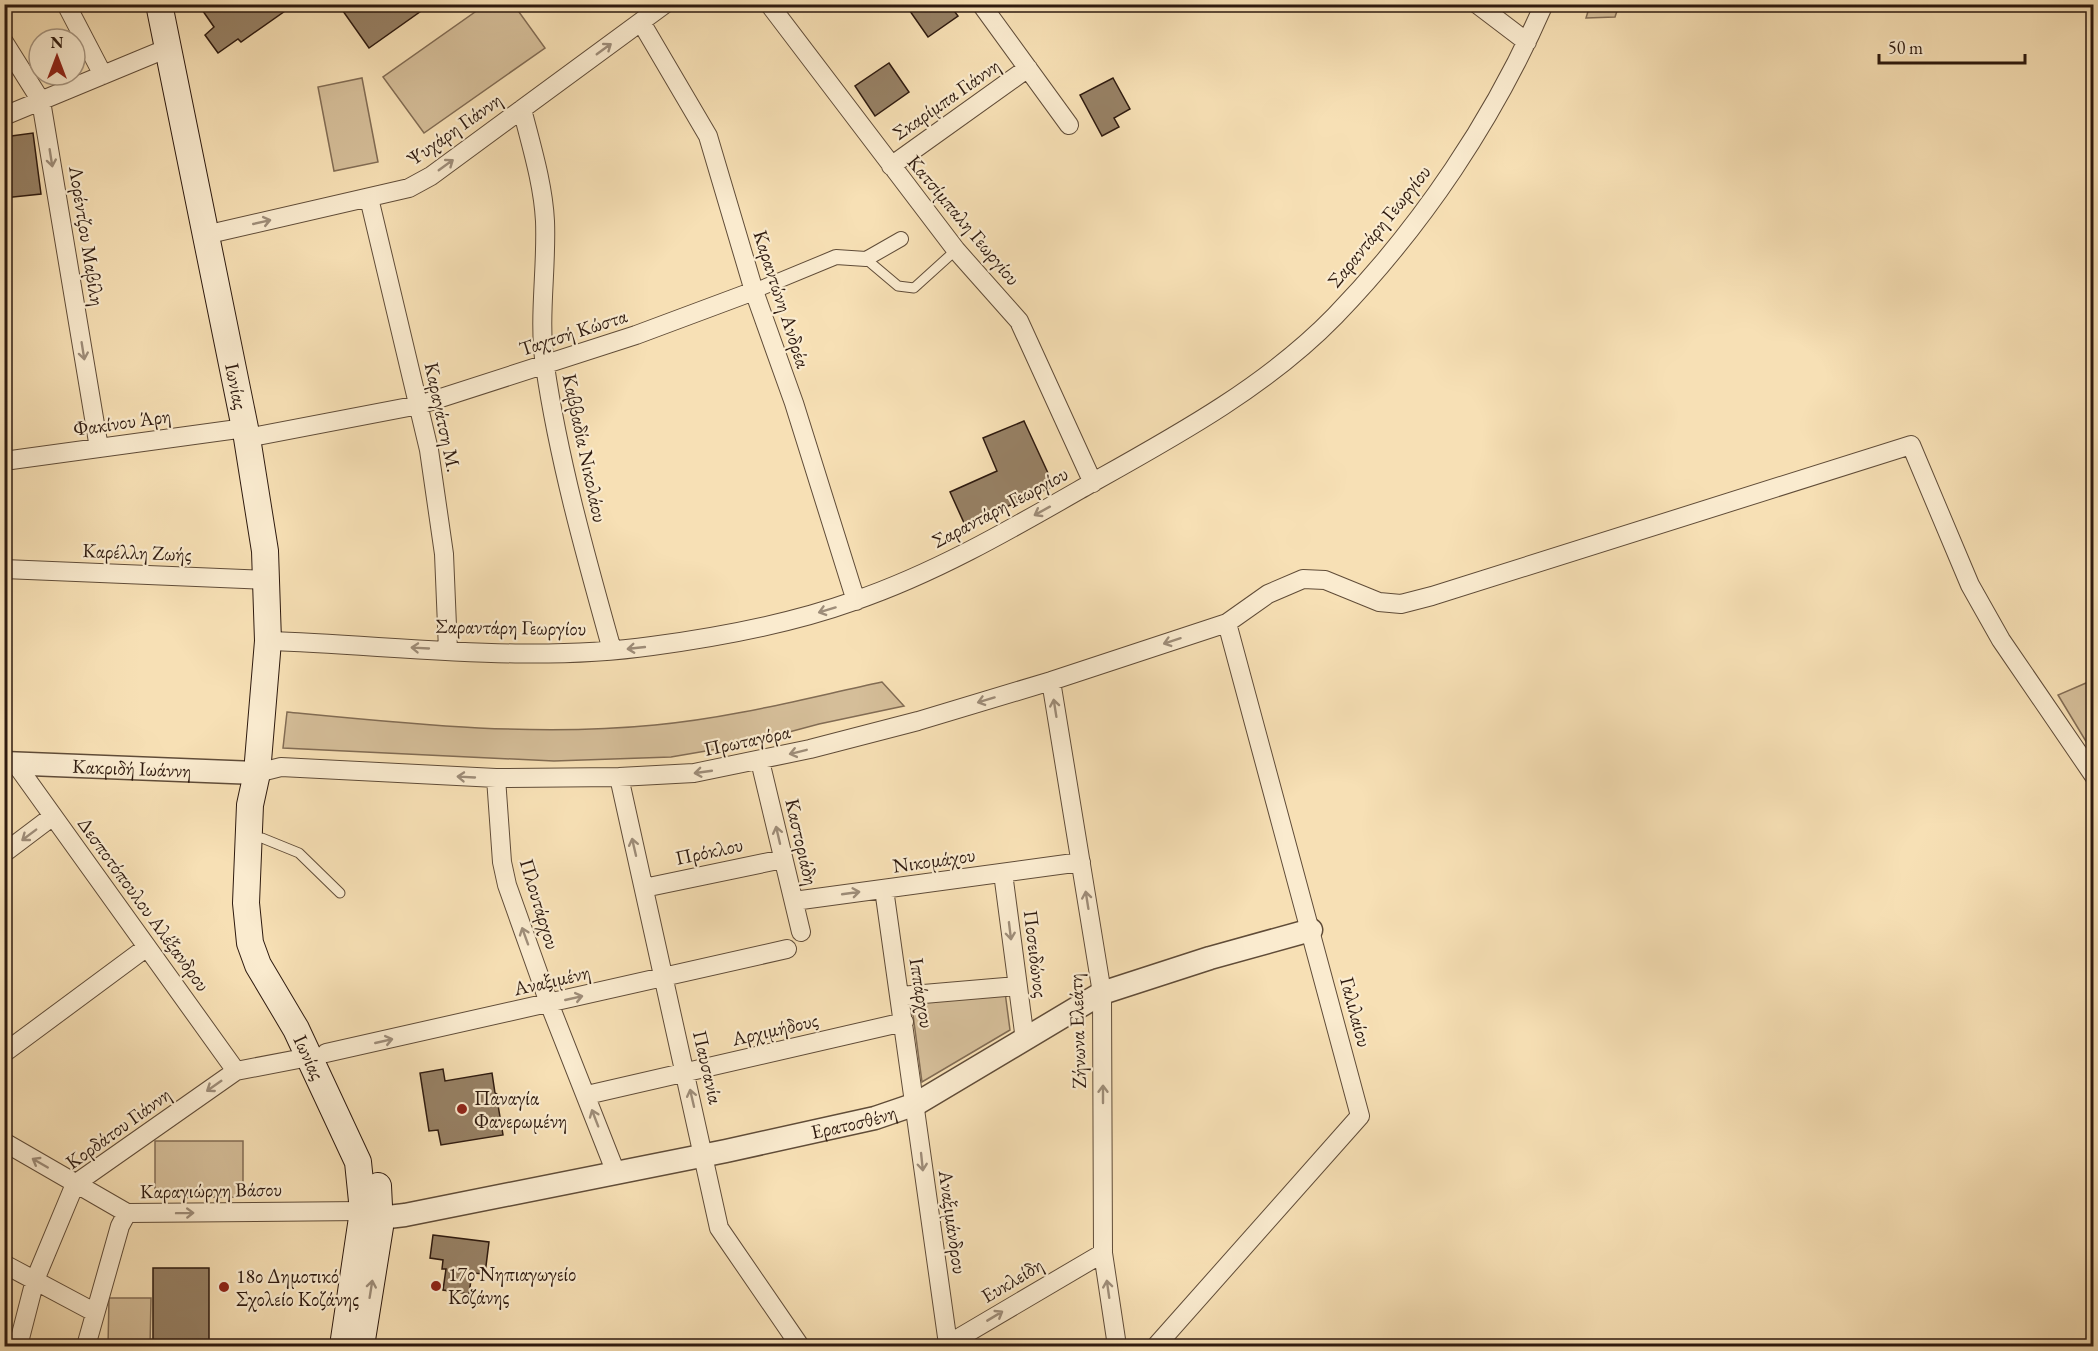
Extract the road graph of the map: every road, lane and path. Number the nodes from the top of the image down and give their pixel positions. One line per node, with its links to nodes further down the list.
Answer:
1 (66, 4): 13 (street)
2 (159, 4): 11 (main road, Ιωνίας)
3 (665, 4): 8 (street, Ψυχάρη Γιάννη)
4 (769, 4): 18 (street, Κατσίμπαλη Γεωργίου)
5 (981, 4): 12 (street, Σκαρίμπα Γιάννη)
6 (1477, 4): 10 (street)
7 (1544, 4): 10 (street, Σαραντάρη Γεωργίου)
8 (641, 22): 15 (street, Ψυχάρη Γιάννη, one-way to 8); 24 (street, Καραντώνη Ανδρέα)
9 (4, 42): 14 (street, Λορέντζου Μαβίλη)
10 (1527, 42): 30 (street, Σαραντάρη Γεωργίου)
11 (168, 48): 13 (street); 20 (main road, Ιωνίας)
12 (1028, 68): 17 (street, Σκαρίμπα Γιάννη); 18 (street, Σκαρίμπα Γιάννη)
13 (103, 75): 14 (street)
14 (41, 101): 16 (street); 28 (street, Λορέντζου Μαβίλη, one-way to 28)
15 (522, 109): 19 (street, Ψυχάρη Γιάννη, one-way to 15); 25 (street, Καββαδία Νικολάου)
16 (4, 116)
17 (1069, 125)
18 (891, 166): 22 (street, Κατσίμπαλη Γεωργίου)
19 (369, 198): 20 (street, Ψυχάρη Γιάννη, one-way to 19); 26 (street, Καραγάτση Μ.)
20 (205, 235): 27 (main road, Ιωνίας)
21 (901, 239): 23 (street)
22 (956, 250): 23 (lane); 30 (street, Κατσίμπαλη Γεωργίου)
23 (866, 259): 24 (street, Ταχτσή Κώστα)
24 (754, 291): 25 (street, Ταχτσή Κώστα); 33 (street, Καραντώνη Ανδρέα)
25 (545, 365): 26 (street, Ταχτσή Κώστα); 37 (street, Καββαδία Νικολάου)
26 (419, 405): 27 (street, Ταχτσή Κώστα); 36 (street, Καραγάτση Μ.)
27 (246, 433): 28 (street, Φακίνου Άρη); 32 (main road, Ιωνίας)
28 (99, 448): 29 (street, Φακίνου Άρη)
29 (4, 461)
30 (1093, 483): 33 (street, Σαραντάρη Γεωργίου, one-way to 33)
31 (4, 569): 32 (street, Καρέλλη Ζωής)
32 (267, 580): 35 (main road, Ιωνίας)
33 (856, 601): 37 (street, Σαραντάρη Γεωργίου, one-way to 37)
34 (1227, 623): 38 (street, Πρωταγόρα, one-way to 38); 42 (street, Πρωταγόρα); 55 (street, Γαλιλαίου)
35 (268, 648): 36 (street, Σαραντάρη Γεωργίου, one-way to 35); 41 (main road, Ιωνίας)
36 (448, 650): 37 (street, Σαραντάρη Γεωργίου)
37 (612, 650)
38 (1051, 681): 39 (street, Πρωταγόρα, one-way to 39); 49 (street, Ζήνωνα Ελεάτη, one-way to 38)
39 (760, 761): 43 (street, Πρωταγόρα, one-way to 43); 48 (street, Καστοριάδη, one-way to 39)
40 (10, 763): 41 (street, Κακριδή Ιωάννη); 45 (street, Δεσποτόπουλου Αλέξανδρου)
41 (257, 773): 44 (street, Πρωταγόρα, one-way to 41); 46 (main road, Ιωνίας); 67 (main road, Ιωνίας)
42 (2094, 776)
43 (619, 777): 44 (street, Πρωταγόρα); 51 (street, Παυσανία, one-way to 43)
44 (496, 778): 63 (street, Πλουτάρχου, one-way to 44)
45 (53, 816): 47 (street, one-way to 47); 57 (street, Δεσποτόπουλου Αλέξανδρου)
46 (262, 838): 53 (lane); 67 (main road, Ιωνίας)
47 (4, 853)
48 (783, 859): 51 (street, Πρόκλου); 54 (street, Καστοριάδη)
49 (1081, 862): 50 (street, Νικομάχου); 61 (street, Ζήνωνα Ελεάτη, one-way to 49)
50 (1003, 873): 52 (street, Νικομάχου); 60 (street, Ποσειδώνος, one-way to 60)
51 (644, 888): 59 (street, Παυσανία)
52 (884, 889): 54 (street, Νικομάχου, one-way to 52); 62 (street, Ιππάρχου)
53 (340, 893)
54 (794, 901): 56 (street, Καστοριάδη)
55 (1311, 930): 61 (street, Ερατοσθένη); 89 (street, Γαλιλαίου)
56 (801, 933)
57 (147, 947): 66 (street); 68 (street, Δεσποτόπουλου Αλέξανδρου)
58 (787, 949): 59 (street, Αναξιμένη)
59 (664, 977): 63 (street, Αναξιμένη, one-way to 59); 69 (street, Παυσανία)
60 (1017, 986): 62 (street); 65 (street, Ποσειδώνος)
61 (1102, 993): 65 (street, Ερατοσθένη); 78 (street, Ζήνωνα Ελεάτη, one-way to 61)
62 (900, 996): 64 (street, Ιππάρχου)
63 (549, 1004): 67 (street, Αναξιμένη, one-way to 63); 70 (street, Πλουτάρχου)
64 (904, 1022): 69 (street, Αρχιμήδους); 71 (street, Ιππάρχου)
65 (1025, 1040): 71 (street, Ερατοσθένη)
66 (4, 1053)
67 (318, 1055): 68 (street, Κορδάτου Γιάννη); 77 (main road, Ιωνίας)
68 (236, 1071): 75 (street, Κορδάτου Γιάννη, one-way to 75)
69 (686, 1072): 70 (street, Αρχιμήδους); 73 (street, Παυσανία, one-way to 69)
70 (586, 1095): 74 (street, Πλουτάρχου, one-way to 70)
71 (916, 1104): 73 (street, Ερατοσθένη); 82 (street, Αναξιμάνδρου, one-way to 82)
72 (4, 1143): 75 (street, one-way to 72)
73 (705, 1155): 74 (street, Ερατοσθένη); 87 (street, Παυσανία)
74 (616, 1173): 77 (street, Ερατοσθένη)
75 (75, 1184): 76 (street); 80 (street, Κορδάτου Γιάννη)
76 (127, 1213): 77 (street, Καραγιώργη Βάσου, one-way to 77); 81 (street, Καραγιώργη Βάσου)
77 (372, 1213): 85 (main road, Ιωνίας); 86 (main road, Ιωνίας, one-way to 77)
78 (1103, 1253): 82 (street, Ευκλείδη, one-way to 78); 88 (street, Ζήνωνα Ελεάτη, one-way to 78)
79 (4, 1264): 80 (street)
80 (35, 1280): 81 (street); 83 (street, Κορδάτου Γιάννη)
81 (94, 1312): 84 (street, Καραγιώργη Βάσου)
82 (946, 1346)
83 (18, 1347)
84 (86, 1347)
85 (343, 1347)
86 (361, 1347)
87 (800, 1347)
88 (1117, 1347)
89 (1156, 1347)

